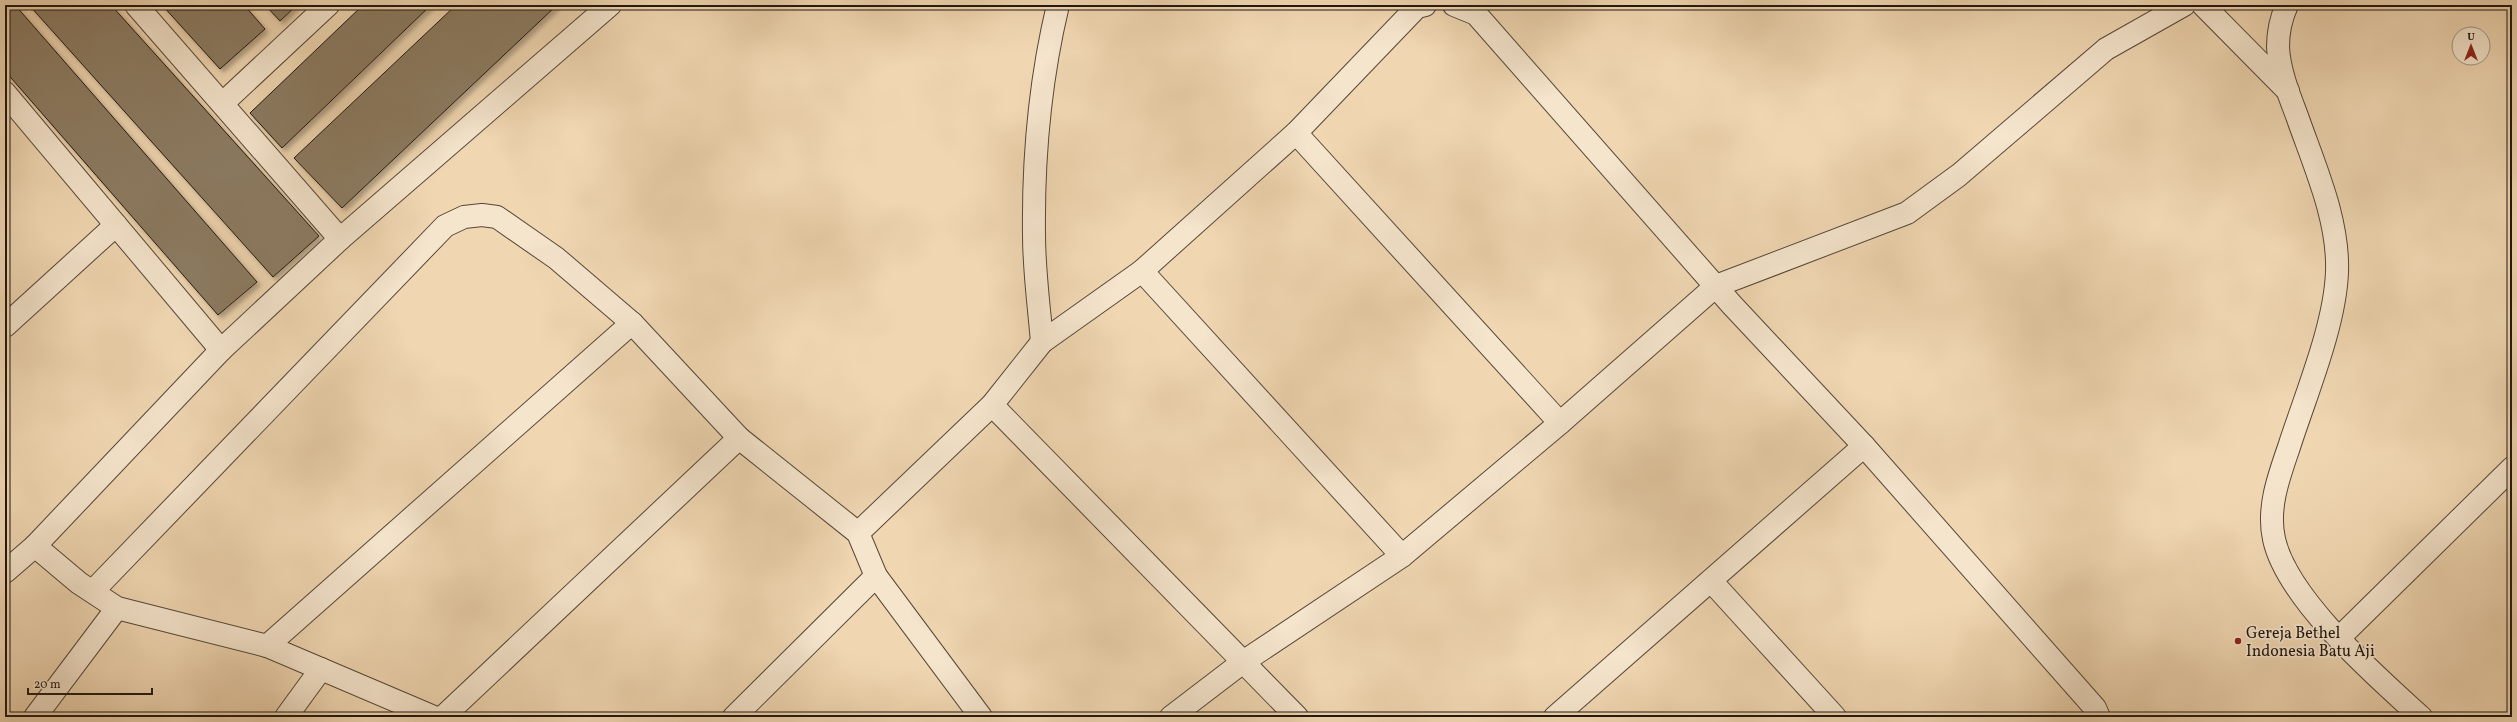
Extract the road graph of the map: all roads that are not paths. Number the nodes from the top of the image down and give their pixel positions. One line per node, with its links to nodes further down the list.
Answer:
1 (136, 5): 11 (street)
2 (328, 5): 11 (street)
3 (610, 5): 15 (street)
4 (1058, 5): 20 (street)
5 (1425, 5): 13 (street)
6 (1454, 5): 17 (street)
7 (2184, 5): 17 (street)
8 (2203, 5): 10 (street)
9 (2287, 5): 10 (street)
10 (2288, 91): 35 (street)
11 (222, 102): 15 (street)
12 (9, 106): 14 (street)
13 (1296, 133): 16 (street); 23 (street)
14 (116, 225): 19 (street); 21 (street)
15 (340, 239): 21 (street)
16 (1142, 271): 20 (street); 29 (street)
17 (1716, 286): 23 (street); 25 (street)
18 (632, 323): 24 (street); 33 (street); 36 (street)
19 (5, 326)
20 (1042, 342): 22 (street)
21 (221, 350): 28 (street)
22 (992, 405): 27 (street); 37 (street)
23 (1560, 423): 29 (street)
24 (739, 438): 27 (street); 43 (street)
25 (1864, 446): 32 (street); 49 (street)
26 (2512, 468): 35 (street)
27 (858, 533): 31 (street)
28 (39, 549): 30 (street); 33 (street)
29 (1402, 556): 37 (street)
30 (5, 572)
31 (876, 576): 44 (street); 45 (street)
32 (1712, 582): 39 (street); 48 (street)
33 (86, 587): 34 (street)
34 (117, 608): 36 (street); 40 (street)
35 (2339, 638): 50 (street)
36 (267, 646): 38 (street)
37 (1244, 662): 46 (street); 47 (street)
38 (321, 669): 41 (street); 42 (street)
39 (1558, 716)
40 (35, 717)
41 (286, 717)
42 (434, 717)
43 (444, 717)
44 (734, 717)
45 (981, 717)
46 (1171, 717)
47 (1297, 717)
48 (1835, 717)
49 (2099, 717)
50 (2420, 717)

